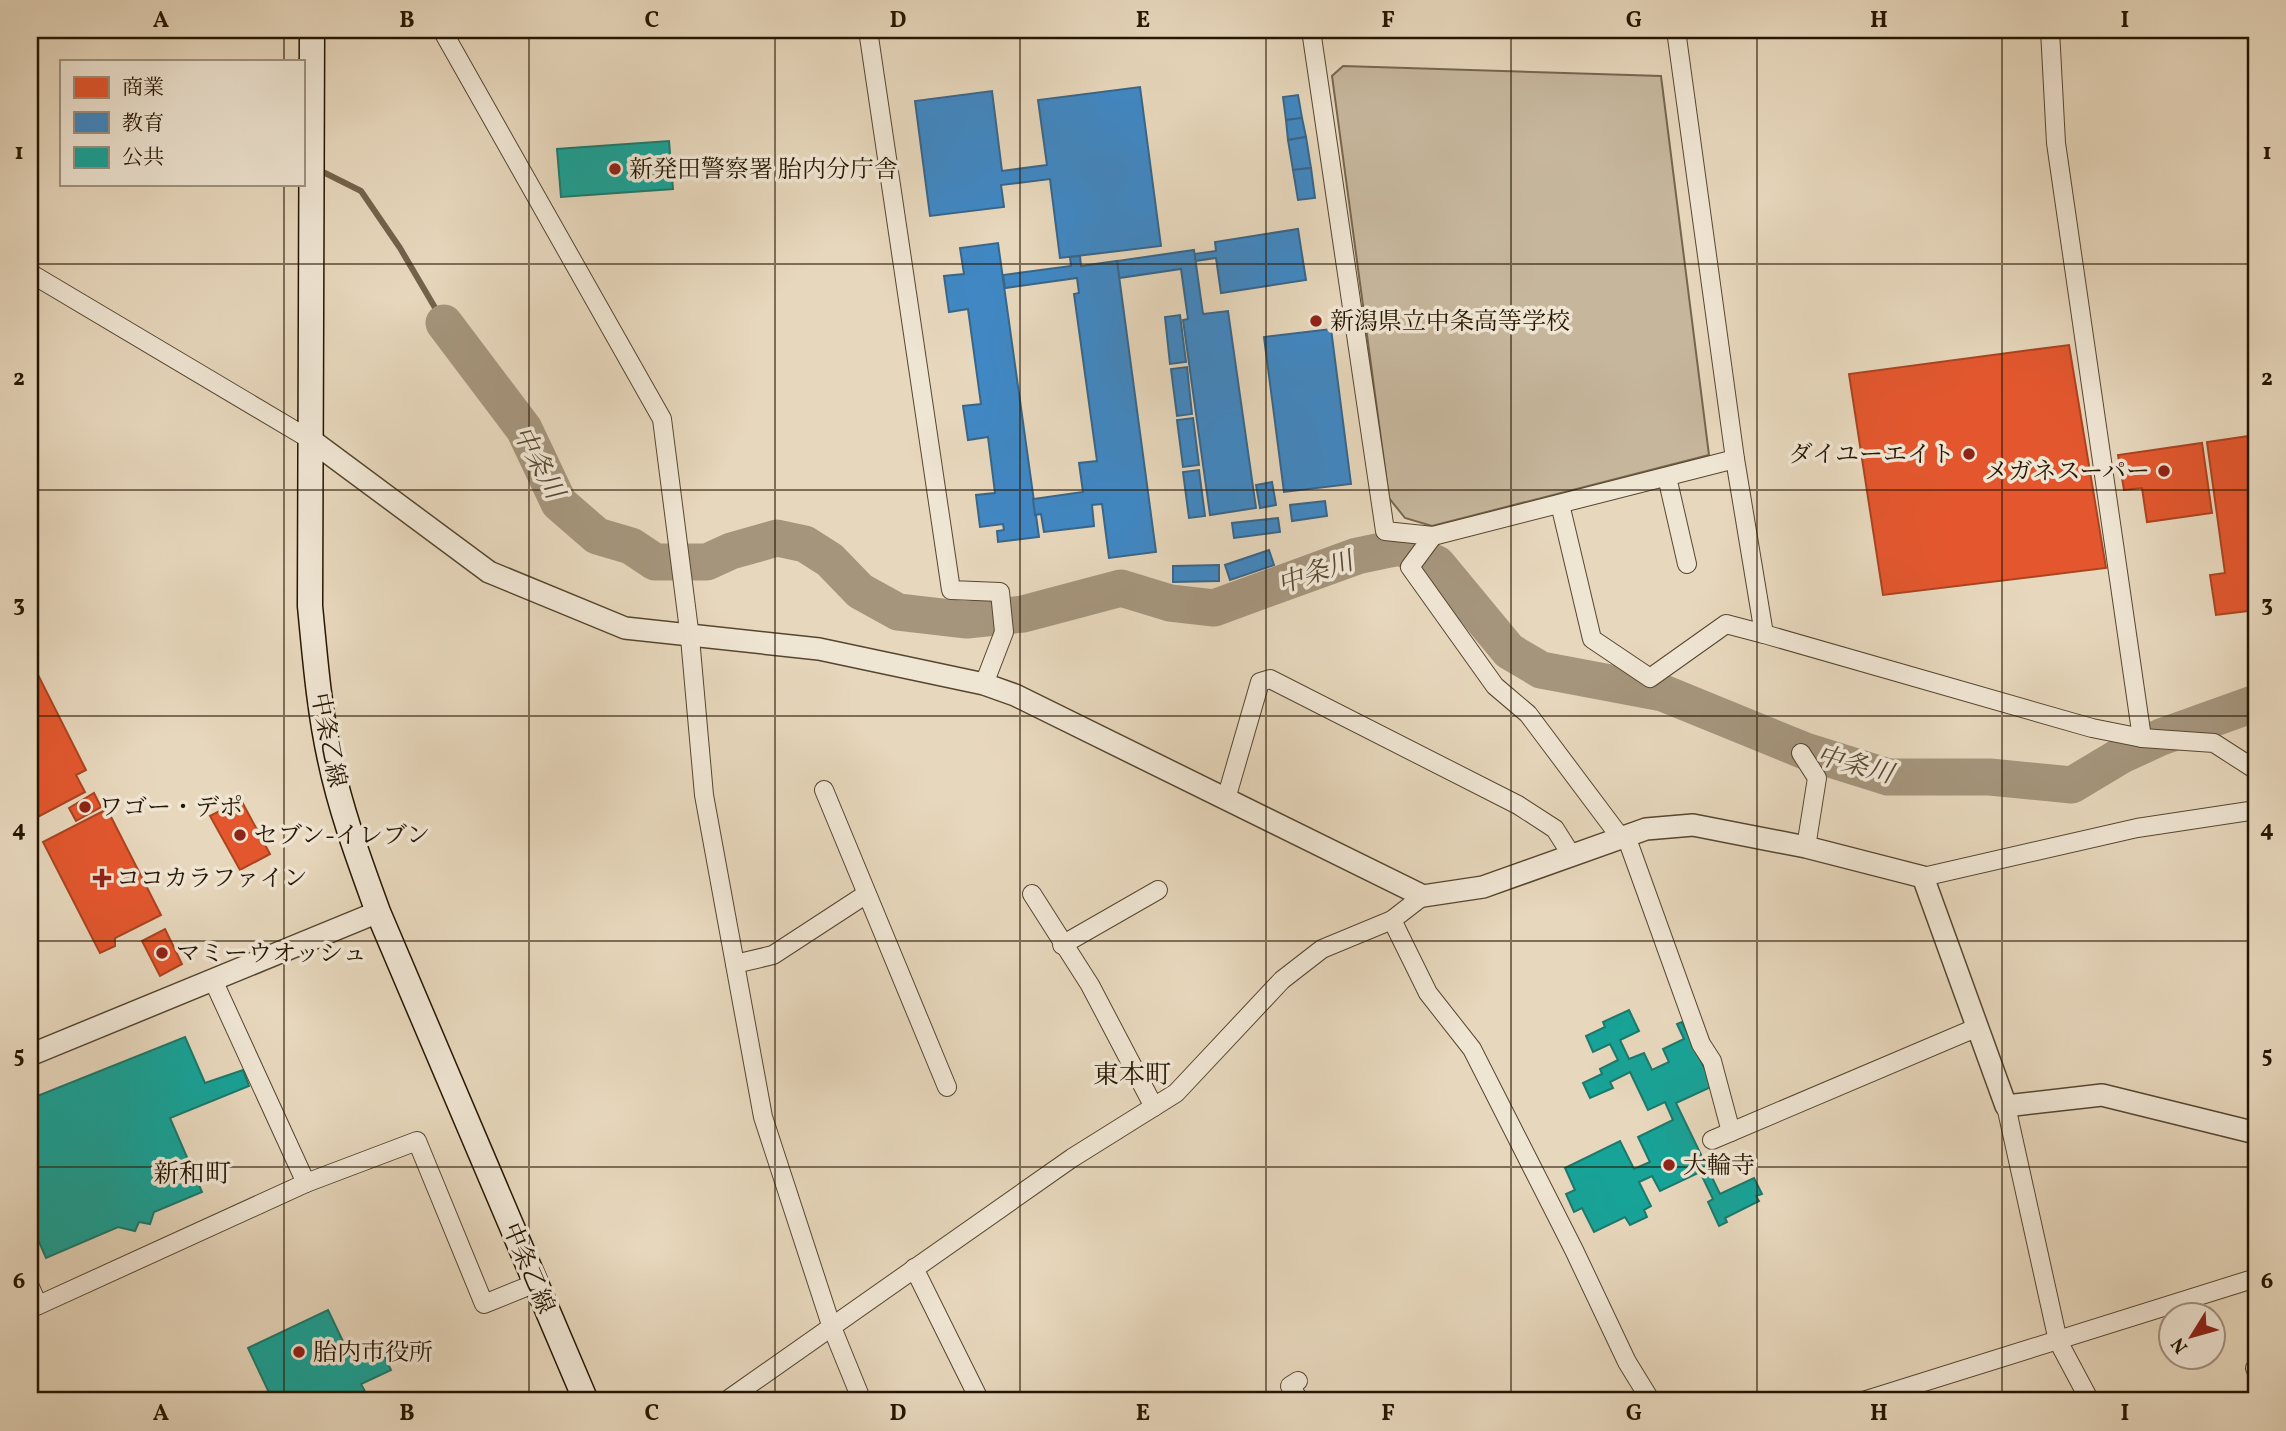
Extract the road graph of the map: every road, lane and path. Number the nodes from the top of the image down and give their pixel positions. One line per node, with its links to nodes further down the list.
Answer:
1 (312, 30): 8 (main road, 中条乙線)
2 (442, 30): 15 (street)
3 (868, 30): 16 (street)
4 (1311, 30): 12 (street)
5 (1676, 30): 9 (street)
6 (2050, 30): 17 (street)
7 (30, 273): 8 (street)
8 (311, 440): 15 (street); 31 (main road, 中条乙線)
9 (1735, 459): 10 (street); 14 (street)
10 (1667, 477): 11 (street); 13 (street)
11 (1560, 503): 12 (street); 14 (street)
12 (1433, 536): 23 (street)
13 (1688, 564)
14 (1764, 634): 17 (street)
15 (690, 638): 16 (street); 34 (street)
16 (984, 684): 21 (street)
17 (2142, 738): 19 (street)
18 (1801, 753): 24 (street)
19 (2256, 769)
20 (824, 790): 29 (street)
21 (1226, 799): 25 (street); 30 (street)
22 (2256, 810): 26 (street)
23 (1624, 837): 24 (street); 25 (street); 41 (street)
24 (1807, 847): 26 (street)
25 (1572, 856): 30 (street)
26 (1923, 877): 36 (street)
27 (1158, 890): 33 (street)
28 (1032, 894): 33 (street)
29 (865, 895): 34 (street); 38 (street)
30 (1423, 896): 32 (street)
31 (377, 912): 35 (street); 47 (main road, 中条乙線)
32 (1392, 920): 40 (street); 58 (street)
33 (1062, 945): 40 (street)
34 (735, 964): 50 (street)
35 (213, 980): 37 (street); 44 (street)
36 (1978, 1027): 39 (street); 41 (street)
37 (30, 1055)
38 (947, 1087)
39 (2006, 1106): 42 (street); 51 (street)
40 (1154, 1107): 45 (street)
41 (1731, 1132): 43 (street)
42 (2256, 1133)
43 (1712, 1140)
44 (306, 1183): 47 (street); 49 (street)
45 (914, 1268): 50 (street); 56 (street)
46 (2256, 1278): 51 (street)
47 (536, 1283): 53 (main road, 中条乙線)
48 (30, 1287): 49 (street)
49 (34, 1307)
50 (831, 1325): 54 (street); 55 (street)
51 (2058, 1340): 59 (street); 60 (street)
52 (1298, 1381): 57 (street)
53 (586, 1401)
54 (726, 1401)
55 (862, 1401)
56 (980, 1401)
57 (1300, 1401)
58 (1651, 1401)
59 (1863, 1401)
60 (2090, 1401)

